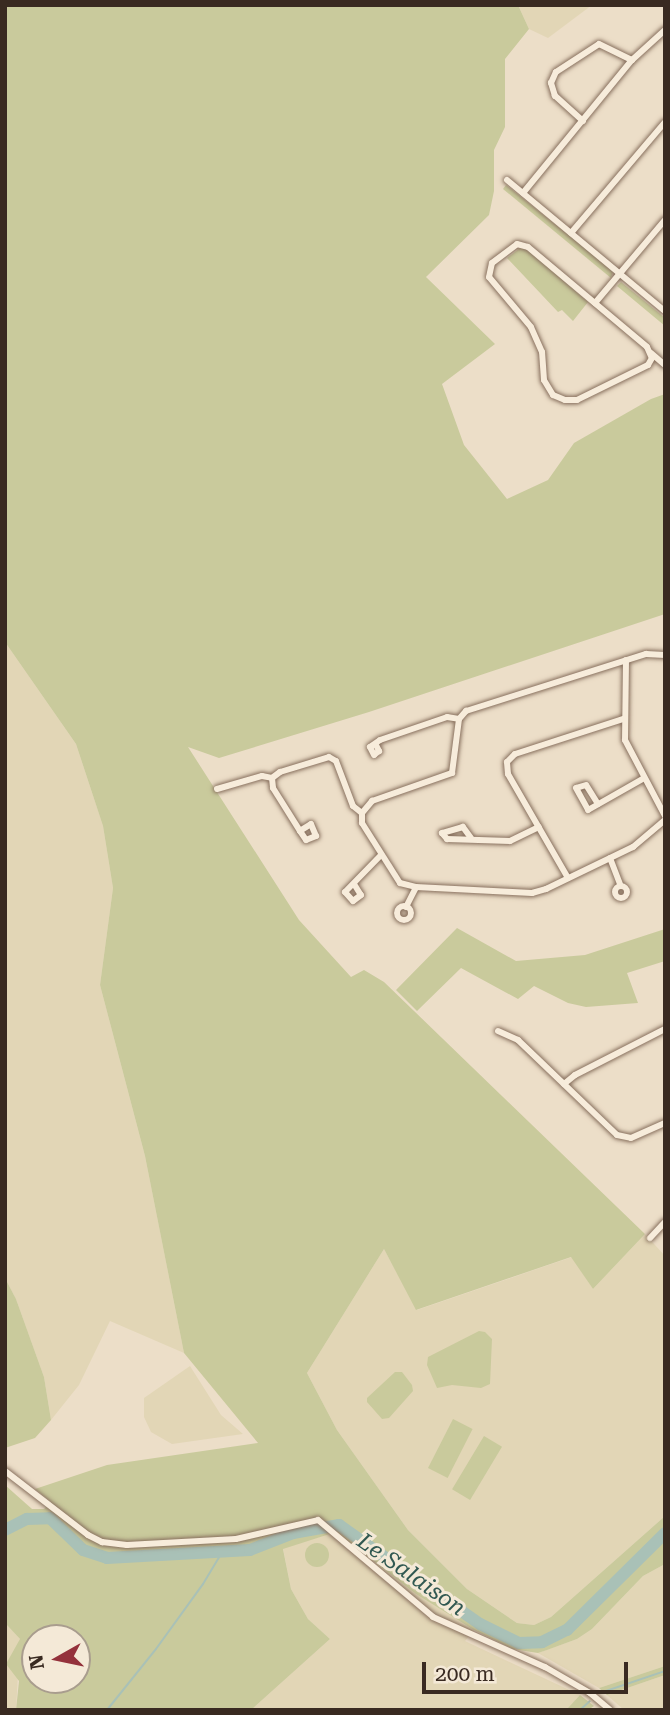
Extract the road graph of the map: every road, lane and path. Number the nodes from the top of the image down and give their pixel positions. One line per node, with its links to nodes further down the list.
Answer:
1 (665, 30): 2 (street)
2 (632, 60): 3 (street); 3 (street)
3 (583, 121): 6 (street)
4 (665, 122): 8 (street)
5 (508, 180): 6 (street)
6 (523, 193): 8 (street)
7 (665, 220): 9 (street)
8 (571, 233): 9 (street)
9 (620, 274): 10 (street); 11 (street)
10 (595, 303): 12 (street); 12 (street)
11 (665, 311)
12 (651, 353): 13 (street)
13 (665, 365)
14 (665, 655): 15 (street)
15 (626, 660): 16 (street); 17 (street)
16 (459, 719): 18 (street); 23 (street)
17 (623, 719): 20 (street); 25 (street)
18 (376, 745)
19 (272, 778): 21 (street); 23 (street); 26 (street)
20 (643, 778): 22 (street); 24 (street)
21 (218, 789)
22 (598, 804)
23 (362, 813): 28 (street)
24 (665, 818): 29 (street)
25 (539, 827): 27 (street); 30 (street)
26 (300, 831)
27 (471, 838)
28 (381, 855): 31 (street); 33 (street)
29 (610, 858): 30 (street); 32 (street)
30 (568, 878): 33 (street)
31 (354, 884)
32 (621, 886)
33 (416, 887): 34 (street)
34 (406, 907)
35 (665, 1030): 37 (street)
36 (498, 1031): 37 (street)
37 (564, 1084): 38 (street)
38 (665, 1123)
39 (665, 1222): 40 (street)
40 (650, 1238)
41 (5, 1471): 42 (street)
42 (610, 1710)

